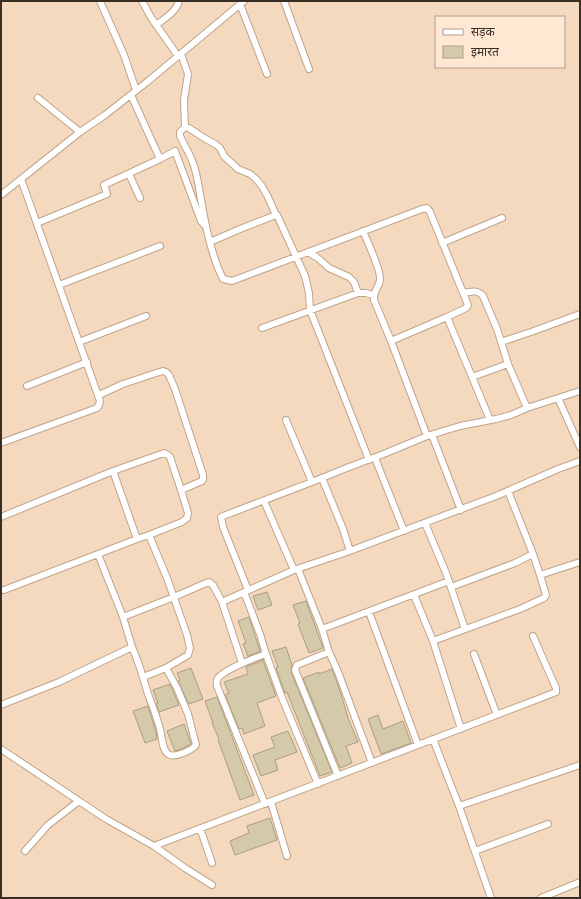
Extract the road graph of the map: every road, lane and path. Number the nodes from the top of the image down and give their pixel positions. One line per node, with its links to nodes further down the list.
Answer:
1 (100, 1): 10 (street)
2 (142, 1): 6 (street)
3 (179, 1): 6 (street)
4 (284, 1): 8 (street)
5 (242, 3): 7 (street); 9 (street)
6 (156, 25): 7 (street)
7 (180, 55): 10 (street); 13 (street)
8 (309, 69)
9 (267, 74)
10 (136, 90): 11 (street)
11 (131, 95): 14 (street); 15 (street)
12 (38, 98): 14 (street)
13 (185, 127): 20 (street); 23 (street)
14 (80, 132): 17 (street)
15 (160, 159): 16 (street); 23 (street)
16 (129, 174): 19 (street); 22 (street)
17 (21, 179): 18 (street); 22 (street)
18 (1, 195)
19 (140, 198)
20 (276, 215): 25 (street); 29 (street)
21 (502, 218): 26 (street)
22 (37, 223): 30 (street)
23 (206, 227): 25 (street)
24 (363, 231): 26 (street); 28 (street); 33 (street)
25 (210, 242): 29 (street)
26 (442, 243): 32 (street)
27 (160, 246): 30 (street)
28 (308, 252): 29 (street); 31 (street)
29 (296, 256): 34 (street)
30 (59, 285): 40 (street)
31 (358, 293): 33 (street); 34 (street)
32 (463, 293): 37 (street); 41 (street)
33 (373, 296): 39 (street)
34 (310, 310): 38 (street); 55 (street)
35 (580, 314): 41 (street)
36 (146, 316): 40 (street)
37 (447, 317): 39 (street); 44 (street)
38 (262, 328)
39 (390, 341): 52 (street)
40 (79, 342): 42 (street)
41 (501, 342): 43 (street)
42 (87, 362): 45 (street); 47 (street)
43 (508, 364): 44 (street); 49 (street)
44 (472, 376): 51 (street)
45 (26, 386)
46 (580, 390): 48 (street)
47 (99, 395): 53 (street); 60 (street)
48 (558, 398): 49 (street); 54 (street)
49 (527, 408): 51 (street)
50 (286, 420): 59 (street)
51 (490, 420): 52 (street)
52 (430, 435): 55 (street); 63 (street)
53 (1, 443)
54 (580, 447)
55 (372, 459): 58 (street); 66 (street)
56 (580, 461): 61 (street)
57 (113, 471): 60 (street); 64 (street); 68 (street)
58 (322, 478): 59 (street); 69 (street)
59 (312, 482): 62 (street)
60 (181, 490): 67 (street)
61 (508, 491): 63 (street); 71 (street)
62 (264, 500): 73 (street); 77 (street)
63 (461, 510): 65 (street)
64 (1, 517)
65 (425, 523): 66 (street); 75 (street)
66 (404, 531): 69 (street)
67 (149, 535): 68 (street); 79 (street)
68 (137, 539): 70 (street)
69 (350, 551): 73 (street)
70 (98, 554): 76 (street); 82 (street)
71 (533, 554): 74 (street); 75 (street)
72 (580, 562): 74 (street)
73 (296, 569): 77 (street); 83 (street)
74 (540, 575): 84 (street)
75 (450, 584): 78 (street); 84 (street)
76 (4, 590)
77 (246, 591): 80 (street); 89 (street)
78 (414, 595): 81 (street); 86 (street)
79 (174, 597): 80 (street); 82 (street); 92 (street)
80 (222, 602): 91 (street)
81 (368, 612): 83 (street); 98 (street)
82 (123, 617): 87 (street)
83 (322, 629): 88 (street)
84 (466, 629): 86 (street)
85 (533, 636): 95 (street)
86 (433, 641): 96 (street)
87 (132, 647): 93 (street); 94 (street)
88 (329, 652): 100 (street); 102 (street)
89 (266, 654): 91 (street); 103 (street)
90 (474, 654): 95 (street)
91 (242, 663): 105 (street)
92 (166, 668): 93 (street); 93 (street)
93 (143, 677)
94 (1, 705)
95 (497, 715): 96 (street)
96 (461, 729): 97 (street)
97 (433, 739): 98 (street); 106 (street)
98 (418, 745): 100 (street)
99 (1, 749): 104 (street)
100 (372, 763): 102 (street)
101 (580, 765): 106 (street)
102 (338, 776): 103 (street)
103 (318, 784): 105 (street)
104 (79, 801): 109 (street); 110 (street)
105 (268, 803): 108 (street); 112 (street)
106 (459, 806): 111 (street)
107 (548, 824): 111 (street)
108 (200, 828): 109 (street); 113 (street)
109 (154, 846): 115 (street)
110 (26, 851)
111 (475, 851): 116 (street)
112 (287, 856)
113 (212, 863)
114 (580, 882): 117 (street)
115 (212, 885)
116 (491, 898)
117 (541, 898)

